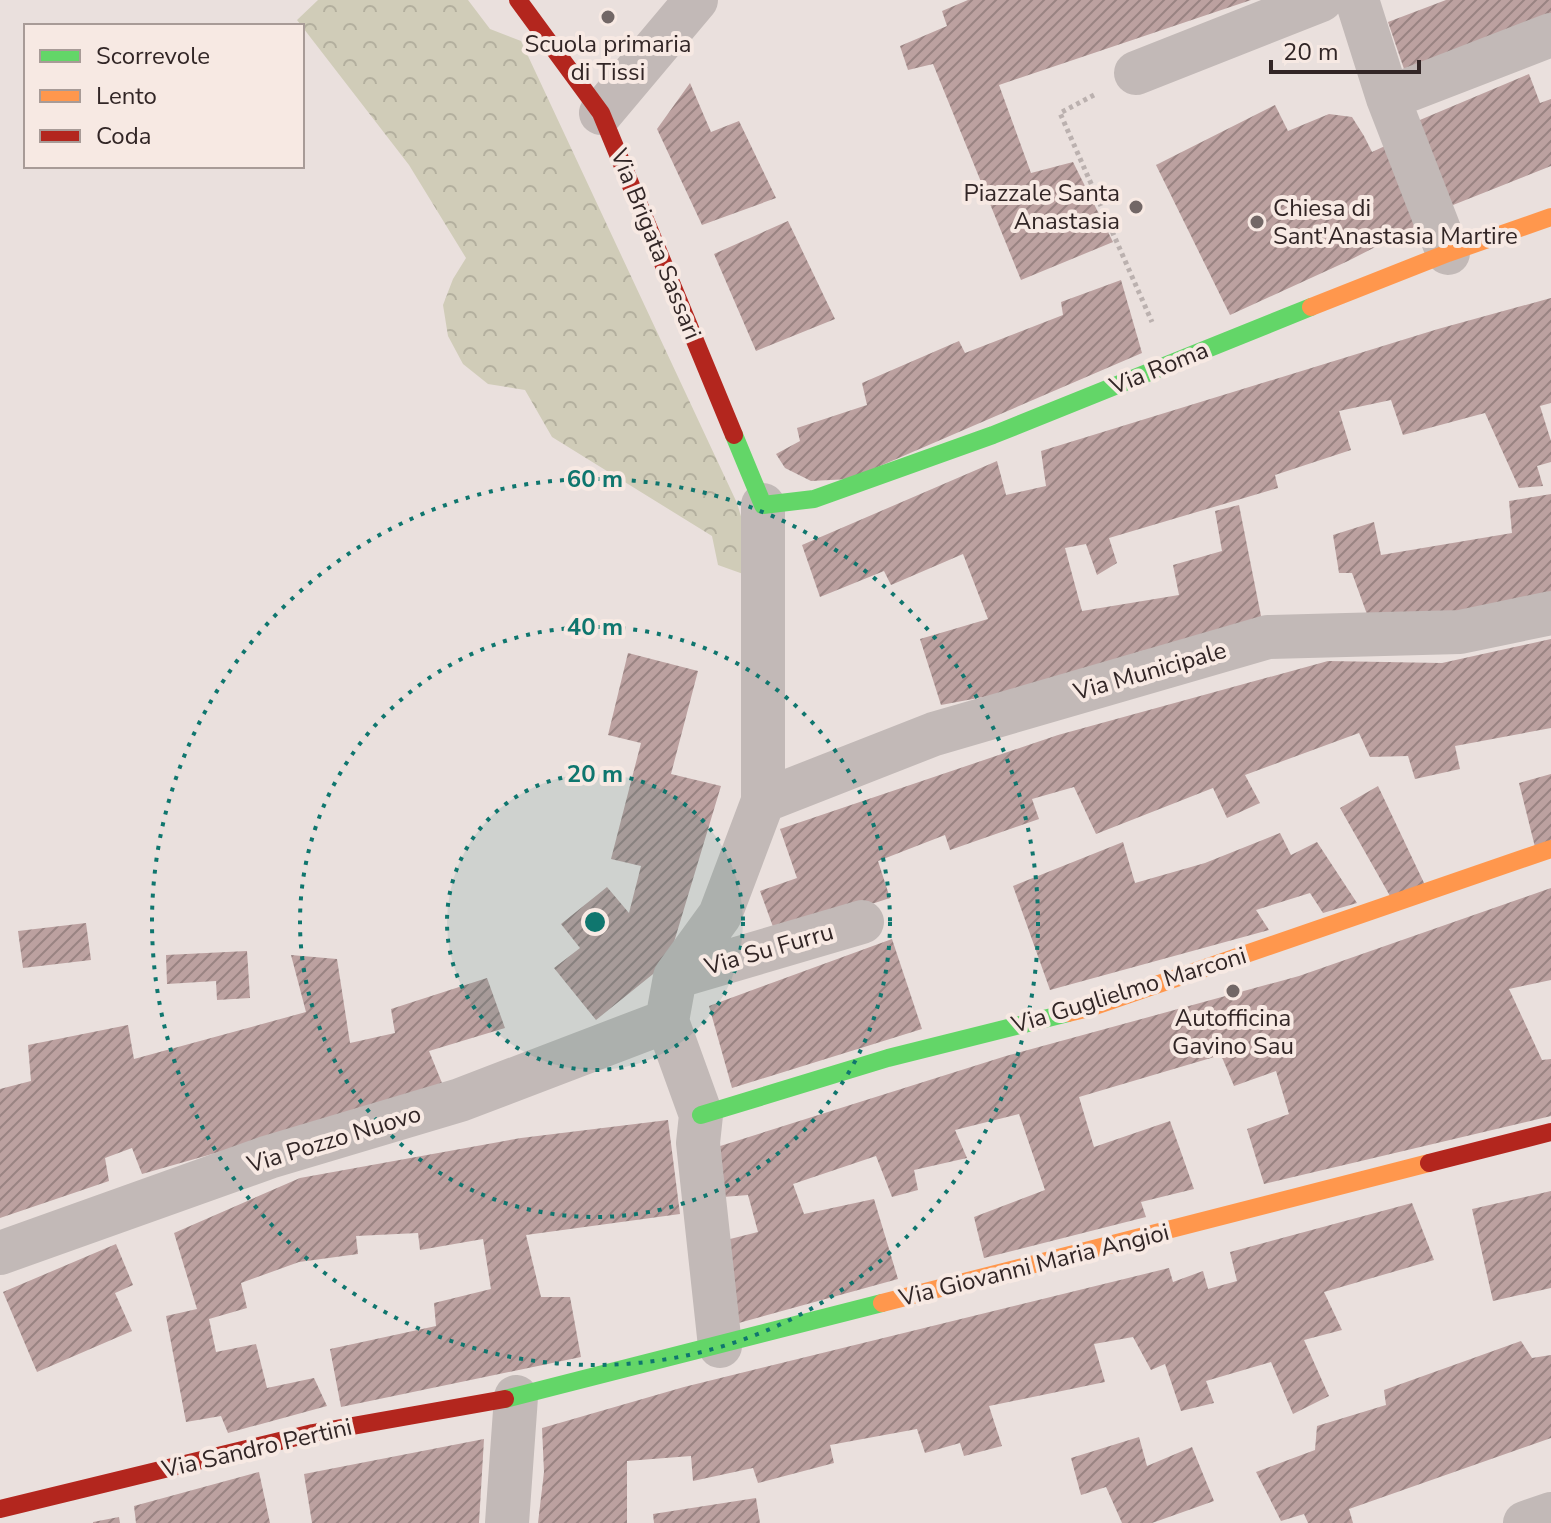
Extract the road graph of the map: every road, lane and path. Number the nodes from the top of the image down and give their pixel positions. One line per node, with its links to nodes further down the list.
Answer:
1 (518, 0): 8 (street, Via Brigata Sassari)
2 (696, 0): 8 (street)
3 (1321, 0): 6 (street)
4 (1357, 0): 7 (street)
5 (1551, 35): 7 (street)
6 (1136, 73): 11 (path)
7 (1388, 98): 10 (street)
8 (601, 113): 12 (street, Via Brigata Sassari)
9 (1551, 217): 10 (street, Via Roma)
10 (1448, 253): 11 (street, Via Roma)
11 (1170, 363): 12 (street, Via Roma)
12 (763, 505): 14 (street)
13 (1551, 613): 14 (street, Via Municipale)
14 (763, 801): 17 (street)
15 (1551, 849): 19 (street, Via Guglielmo Marconi)
16 (862, 922): 17 (street, Via Su Furru)
17 (675, 977): 18 (street)
18 (667, 1021): 19 (street); 21 (street, Via Pozzo Nuovo)
19 (701, 1115): 22 (street)
20 (1551, 1132): 22 (street, Via Giovanni Maria Angioi)
21 (0, 1253)
22 (720, 1346): 23 (street, Via Giovanni Maria Angioi)
23 (516, 1397): 24 (street, Via Sandro Pertini); 26 (street)
24 (0, 1509)
25 (1551, 1514): 27 (street)
26 (507, 1523)
27 (1525, 1523)

